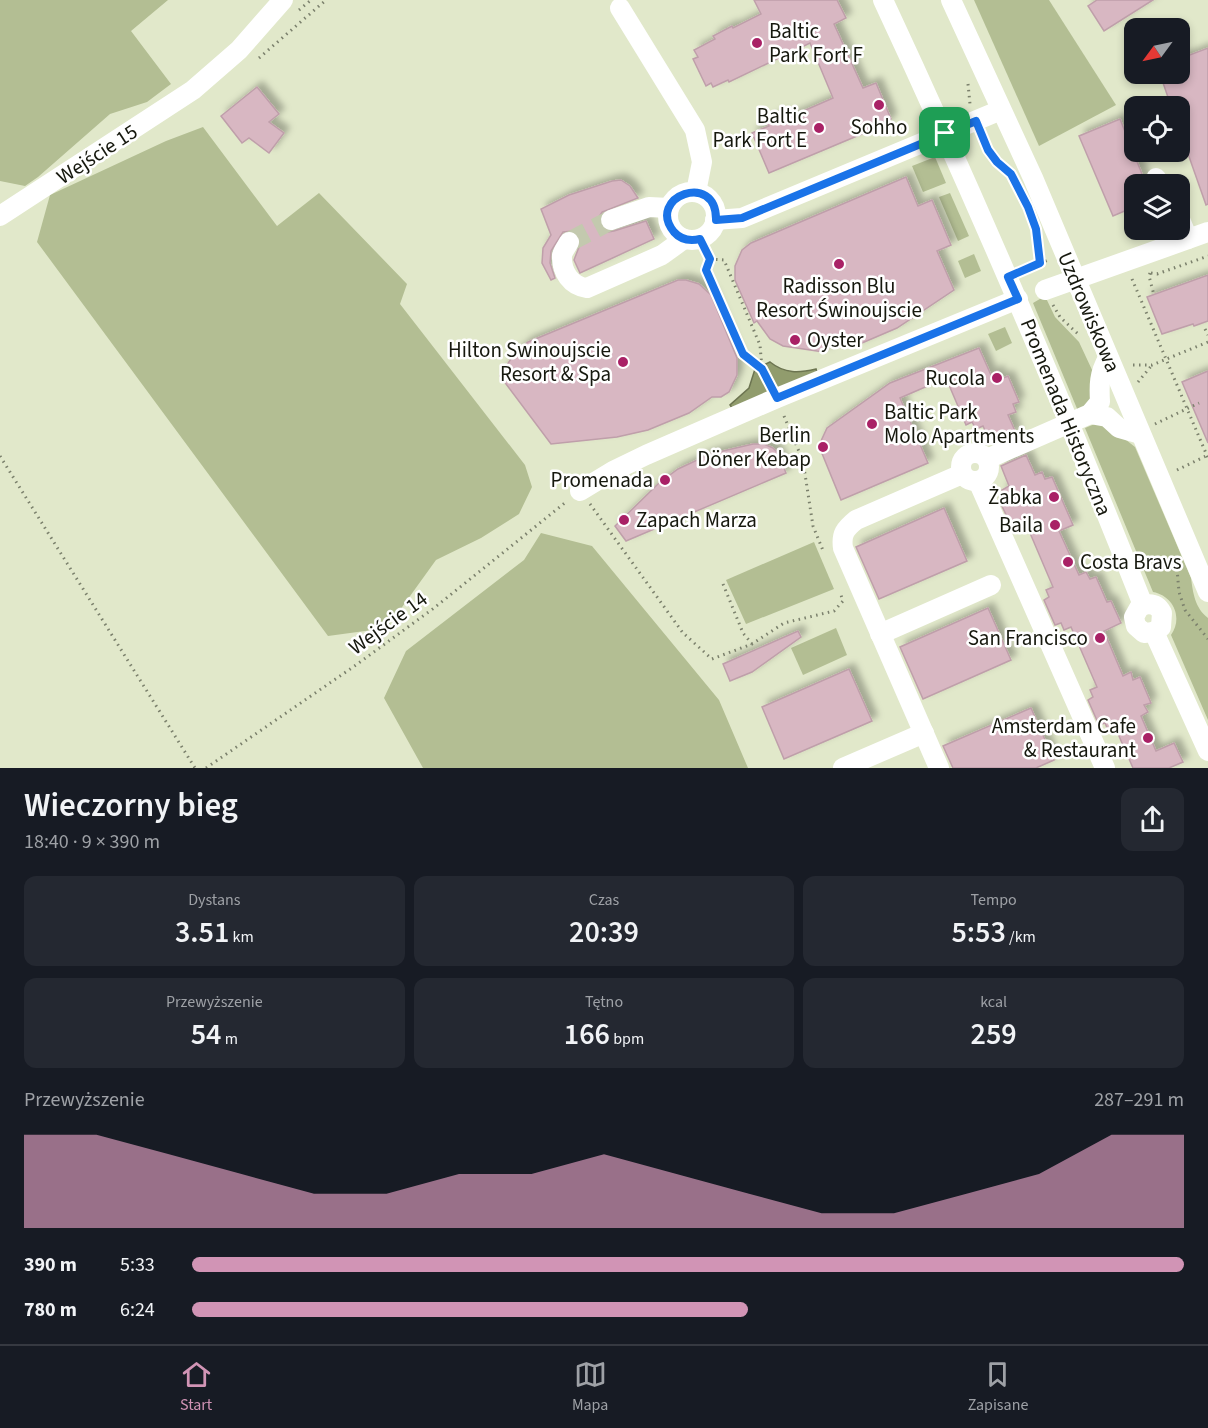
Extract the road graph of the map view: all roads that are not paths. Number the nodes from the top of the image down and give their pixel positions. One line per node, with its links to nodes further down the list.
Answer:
1 (283, 0): 9 (street, Wejście 15)
2 (883, 0): 6 (street, Promenada Historyczna)
3 (951, 0): 5 (street, Uzdrowiskowa)
4 (620, 8): 7 (street)
5 (1001, 110): 6 (street); 17 (street, Uzdrowiskowa)
6 (945, 133): 11 (street); 19 (street, Promenada Historyczna)
7 (696, 192): 8 (street); 11 (street)
8 (669, 208): 10 (street); 14 (street)
9 (0, 216)
10 (611, 220)
11 (716, 220): 14 (street)
12 (1208, 232): 13 (street)
13 (1190, 238)
14 (692, 239): 16 (street)
15 (1185, 240): 17 (street)
16 (569, 242)
17 (1076, 279): 18 (street); 20 (street, Uzdrowiskowa)
18 (1045, 290)
19 (1018, 299): 22 (street, Promenada Historyczna); 25 (street)
20 (1108, 358): 21 (street); 23 (street, Uzdrowiskowa)
21 (1090, 414): 22 (street); 23 (street)
22 (1070, 423): 24 (street); 30 (street, Promenada Historyczna)
23 (1146, 430): 27 (street, Uzdrowiskowa)
24 (970, 477): 28 (street); 33 (street)
25 (580, 492)
26 (991, 585): 28 (street)
27 (1208, 592)
28 (880, 634): 29 (street)
29 (924, 734): 31 (street); 32 (street)
30 (1208, 751)
31 (843, 768)
32 (939, 768)
33 (1105, 768)

